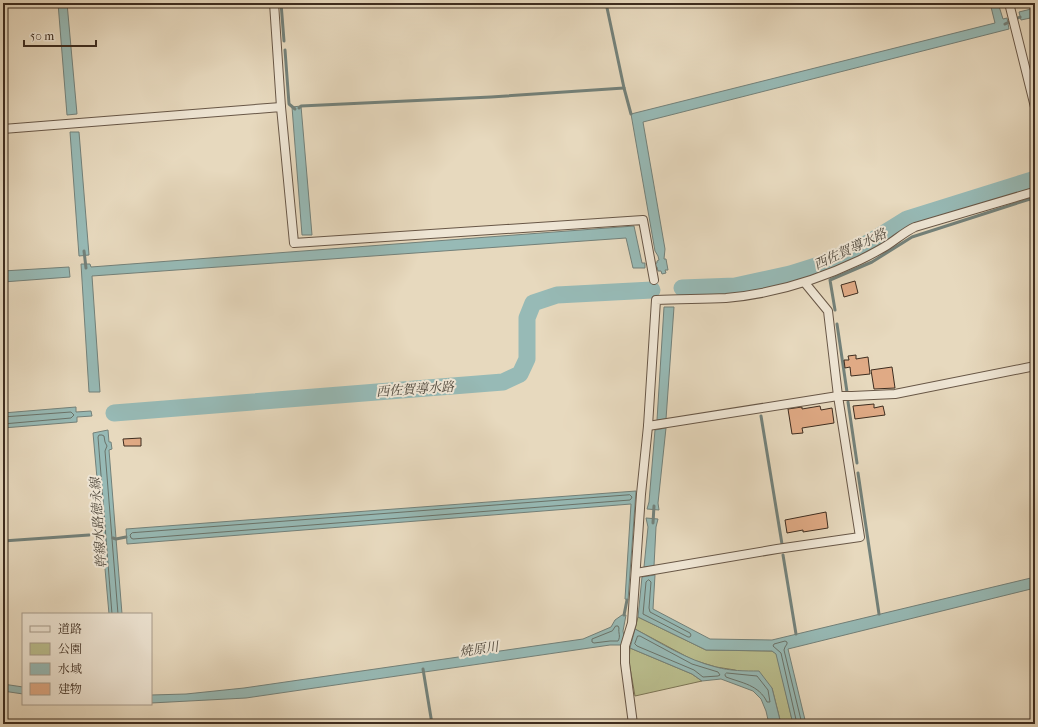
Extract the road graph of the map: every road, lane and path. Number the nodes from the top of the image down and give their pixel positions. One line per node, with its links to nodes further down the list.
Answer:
1 (274, 3): 4 (street)
2 (1009, 3): 3 (street)
3 (1035, 107)
4 (282, 108): 5 (street); 7 (street)
5 (3, 130)
6 (1035, 195): 8 (street)
7 (654, 280)
8 (805, 282): 10 (street); 11 (street)
9 (1035, 366): 10 (street)
10 (838, 396): 11 (street); 12 (street)
11 (656, 425): 12 (street)
12 (636, 573): 13 (street)
13 (633, 724)

